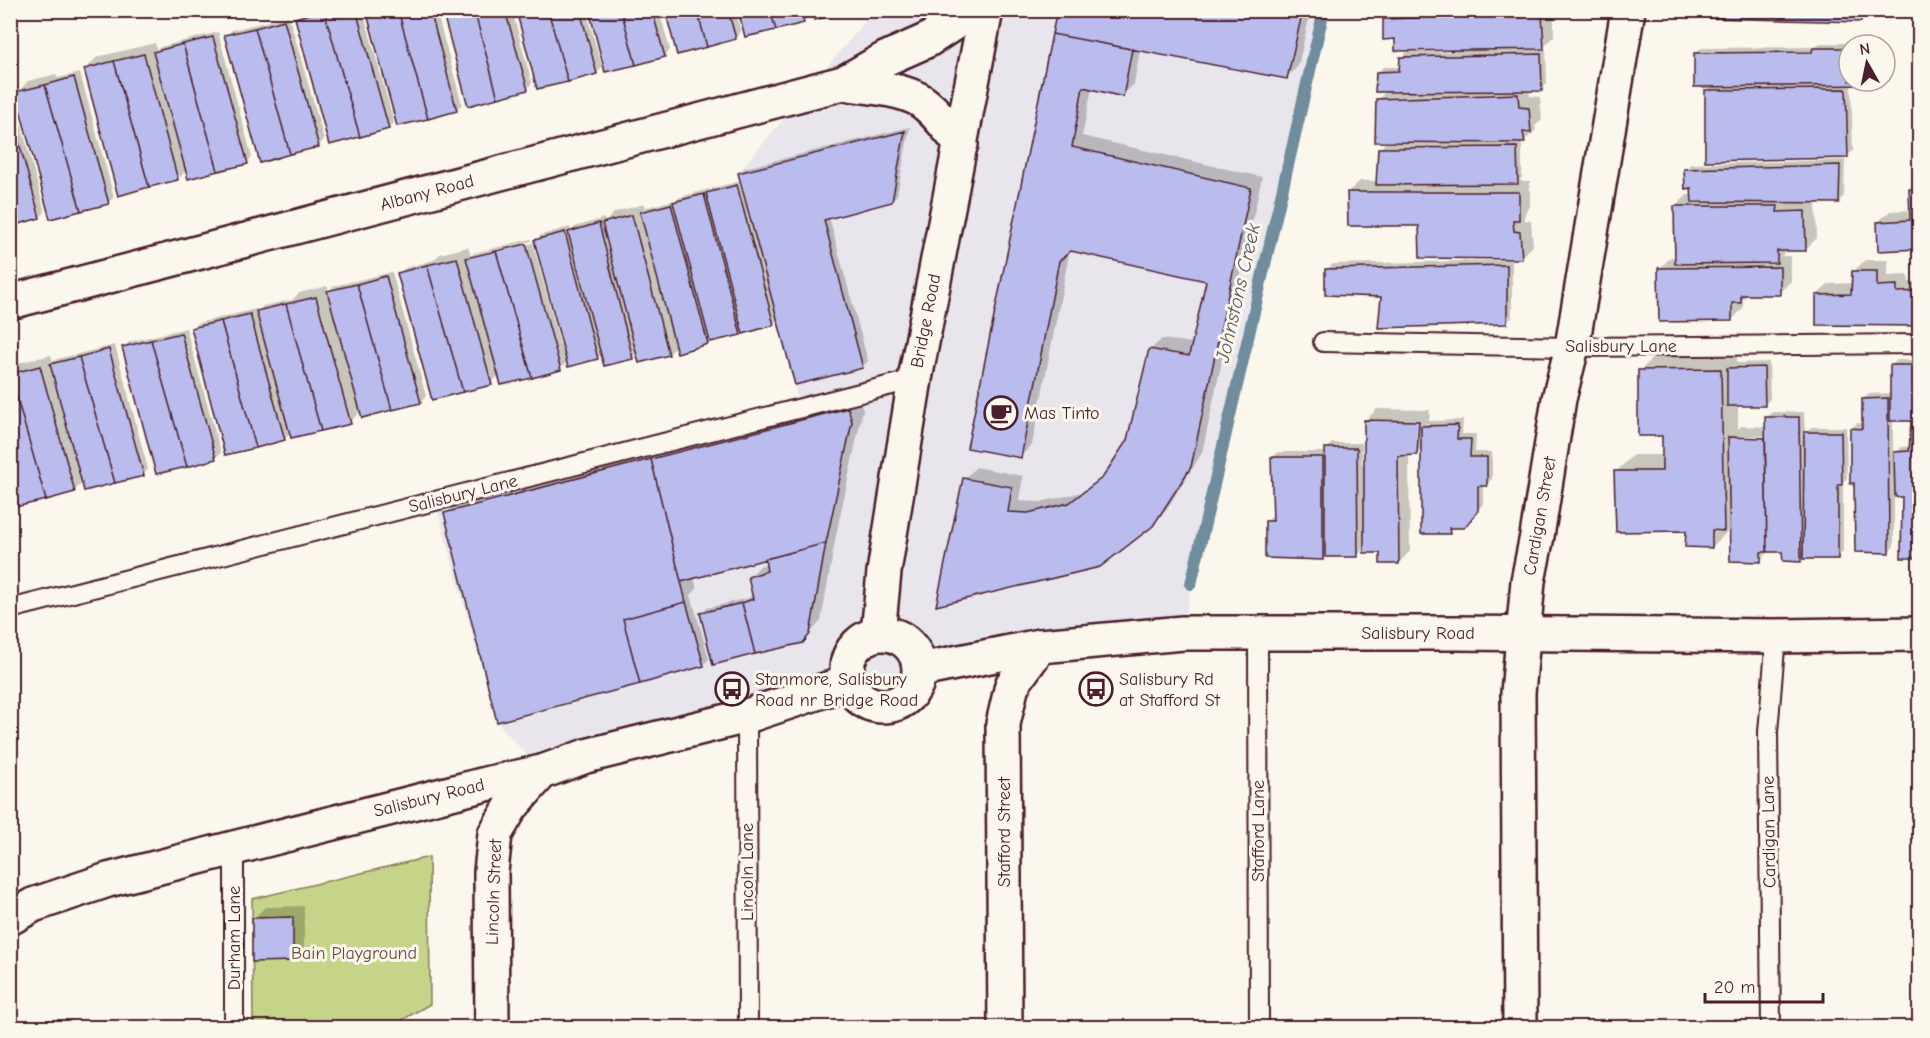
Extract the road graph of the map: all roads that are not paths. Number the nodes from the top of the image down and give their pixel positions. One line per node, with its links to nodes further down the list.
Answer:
1 (974, 10): 4 (street, Albany Road)
2 (986, 10): 5 (street, Bridge Road)
3 (1628, 10): 9 (street, Cardigan Street)
4 (843, 83): 5 (street, Albany Road); 6 (street, Albany Road)
5 (961, 144): 10 (street, Bridge Road)
6 (10, 302)
7 (1323, 342): 9 (lane, Salisbury Lane)
8 (1920, 344): 9 (lane, Salisbury Lane)
9 (1572, 347): 12 (street, Cardigan Street)
10 (915, 379): 11 (lane, Salisbury Lane); 13 (street, Bridge Road)
11 (10, 609)
12 (1523, 633): 14 (street, Salisbury Road); 16 (street, Salisbury Road); 29 (street, Cardigan Street)
13 (878, 634): 18 (street); 19 (street)
14 (1258, 634): 17 (street, Salisbury Road); 28 (lane, Stafford Lane)
15 (1920, 634): 16 (street, Salisbury Road)
16 (1776, 636): 30 (lane, Cardigan Lane)
17 (1040, 646): 18 (street, Salisbury Road); 27 (street, Stafford Street)
18 (920, 670): 19 (street)
19 (849, 682): 20 (street, Salisbury Road)
20 (747, 716): 21 (street, Salisbury Road); 26 (lane, Lincoln Lane)
21 (542, 772): 22 (street, Salisbury Road); 25 (street, Lincoln Street)
22 (234, 848): 23 (street, Salisbury Road); 24 (lane, Durham Lane)
23 (10, 918)
24 (234, 1028)
25 (492, 1028)
26 (748, 1028)
27 (1005, 1028)
28 (1259, 1028)
29 (1520, 1028)
30 (1771, 1028)

